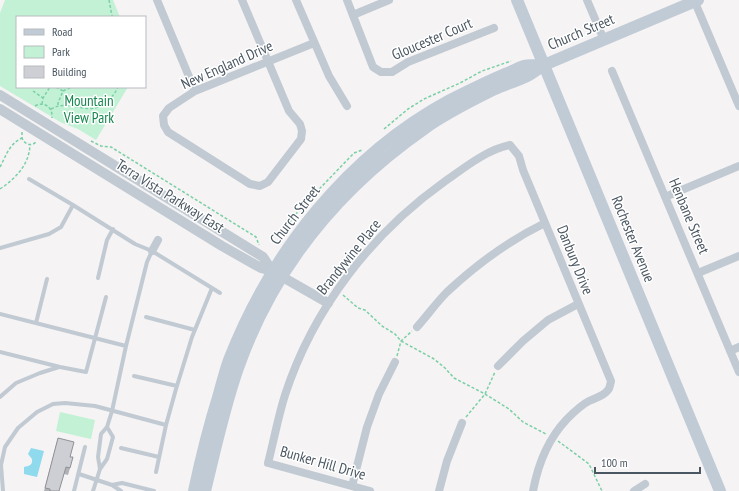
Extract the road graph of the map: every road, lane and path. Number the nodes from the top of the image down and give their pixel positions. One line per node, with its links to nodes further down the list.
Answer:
1 (109, 0): 11 (path)
2 (157, 0): 24 (street)
3 (242, 0): 15 (street)
4 (296, 0): 14 (street)
5 (347, 0): 10 (street)
6 (389, 0): 10 (street)
7 (517, 0): 16 (main road, Rochester Avenue)
8 (587, 0): 13 (street)
9 (695, 0): 13 (main road, Church Street); 30 (street)
10 (353, 15): 12 (street, Gloucester Court)
11 (112, 16)
12 (494, 28)
13 (604, 40): 16 (main road, Church Street)
14 (314, 43): 15 (street, New England Drive); 29 (street)
15 (268, 61): 24 (street, New England Drive); 24 (street, New England Drive)
16 (544, 65): 57 (main road, Church Street); 113 (main road, Rochester Avenue)
17 (612, 71): 46 (street, Henbane Street)
18 (48, 88): 26 (path)
19 (58, 88): 23 (path)
20 (70, 88): 23 (path)
21 (117, 88): 28 (path)
22 (34, 91): 26 (path)
23 (63, 91): 28 (path)
24 (195, 92)
25 (0, 95): 57 (street)
26 (43, 98): 27 (path)
27 (42, 104): 31 (path); 33 (path)
28 (58, 105): 33 (path)
29 (348, 106)
30 (739, 106)
31 (33, 108)
32 (0, 109): 57 (street, Terra Vista Parkway East)
33 (51, 109): 34 (path)
34 (56, 122)
35 (23, 130): 36 (path)
36 (22, 138): 39 (path); 43 (path)
37 (87, 138): 52 (path)
38 (38, 140): 39 (path)
39 (30, 145): 45 (path)
40 (510, 145): 48 (street, Danbury Drive); 64 (street, Brandywine Place)
41 (366, 148): 51 (path)
42 (739, 166): 46 (street)
43 (0, 167)
44 (29, 179): 47 (lane)
45 (0, 189)
46 (665, 197): 56 (street, Henbane Street)
47 (73, 205): 49 (lane); 53 (lane)
48 (545, 223): 65 (street, Danbury Drive); 69 (street)
49 (113, 229): 54 (lane); 58 (lane)
50 (158, 240): 54 (street)
51 (283, 242)
52 (259, 246)
53 (0, 248)
54 (152, 251): 60 (lane); 73 (lane)
55 (739, 256): 56 (street)
56 (698, 273): 75 (street, Henbane Street)
57 (277, 274): 64 (street, Terra Vista Parkway East); 106 (main road, Church Street); 107 (main road, Church Street)
58 (98, 278)
59 (47, 280): 68 (lane)
60 (212, 288): 61 (lane); 70 (lane)
61 (220, 293)
62 (343, 295): 72 (path)
63 (106, 297): 71 (lane)
64 (328, 303): 93 (street, Brandywine Place)
65 (578, 304): 78 (street); 89 (street, Danbury Drive)
66 (0, 314): 68 (lane)
67 (146, 317): 70 (lane)
68 (36, 323): 71 (lane)
69 (417, 327): 72 (path)
70 (195, 330): 82 (lane)
71 (95, 338): 73 (lane); 79 (lane)
72 (401, 341): 77 (path); 83 (path)
73 (126, 346): 85 (lane)
74 (739, 347): 75 (street)
75 (730, 351): 80 (street, Henbane Street)
76 (0, 352): 79 (lane)
77 (395, 362): 100 (street)
78 (498, 366): 83 (path)
79 (60, 367): 84 (lane)
80 (739, 372)
81 (134, 376): 82 (lane)
82 (177, 386): 87 (lane)
83 (485, 394): 86 (path); 89 (path)
84 (0, 397)
85 (112, 411): 87 (lane); 88 (lane); 101 (lane)
86 (462, 423): 109 (street)
87 (166, 425): 92 (lane)
88 (107, 426): 94 (lane); 94 (lane)
89 (553, 438): 110 (street); 111 (path)
90 (85, 446): 96 (lane)
91 (121, 448): 92 (lane)
92 (159, 457): 95 (lane)
93 (268, 463): 100 (street, Bunker Hill Drive)
94 (100, 469): 97 (lane)
95 (156, 472)
96 (79, 474): 97 (lane); 102 (lane)
97 (97, 479): 99 (lane); 103 (lane)
98 (645, 484): 112 (street)
99 (112, 485): 104 (lane); 105 (lane)
100 (352, 486): 108 (street, Bunker Hill Drive)
101 (3, 491)
102 (74, 491)
103 (93, 491)
104 (121, 491)
105 (154, 491)
106 (194, 491)
107 (205, 491)
108 (370, 491)
109 (439, 491)
110 (533, 491)
111 (602, 491)
112 (634, 491)
113 (720, 491)

